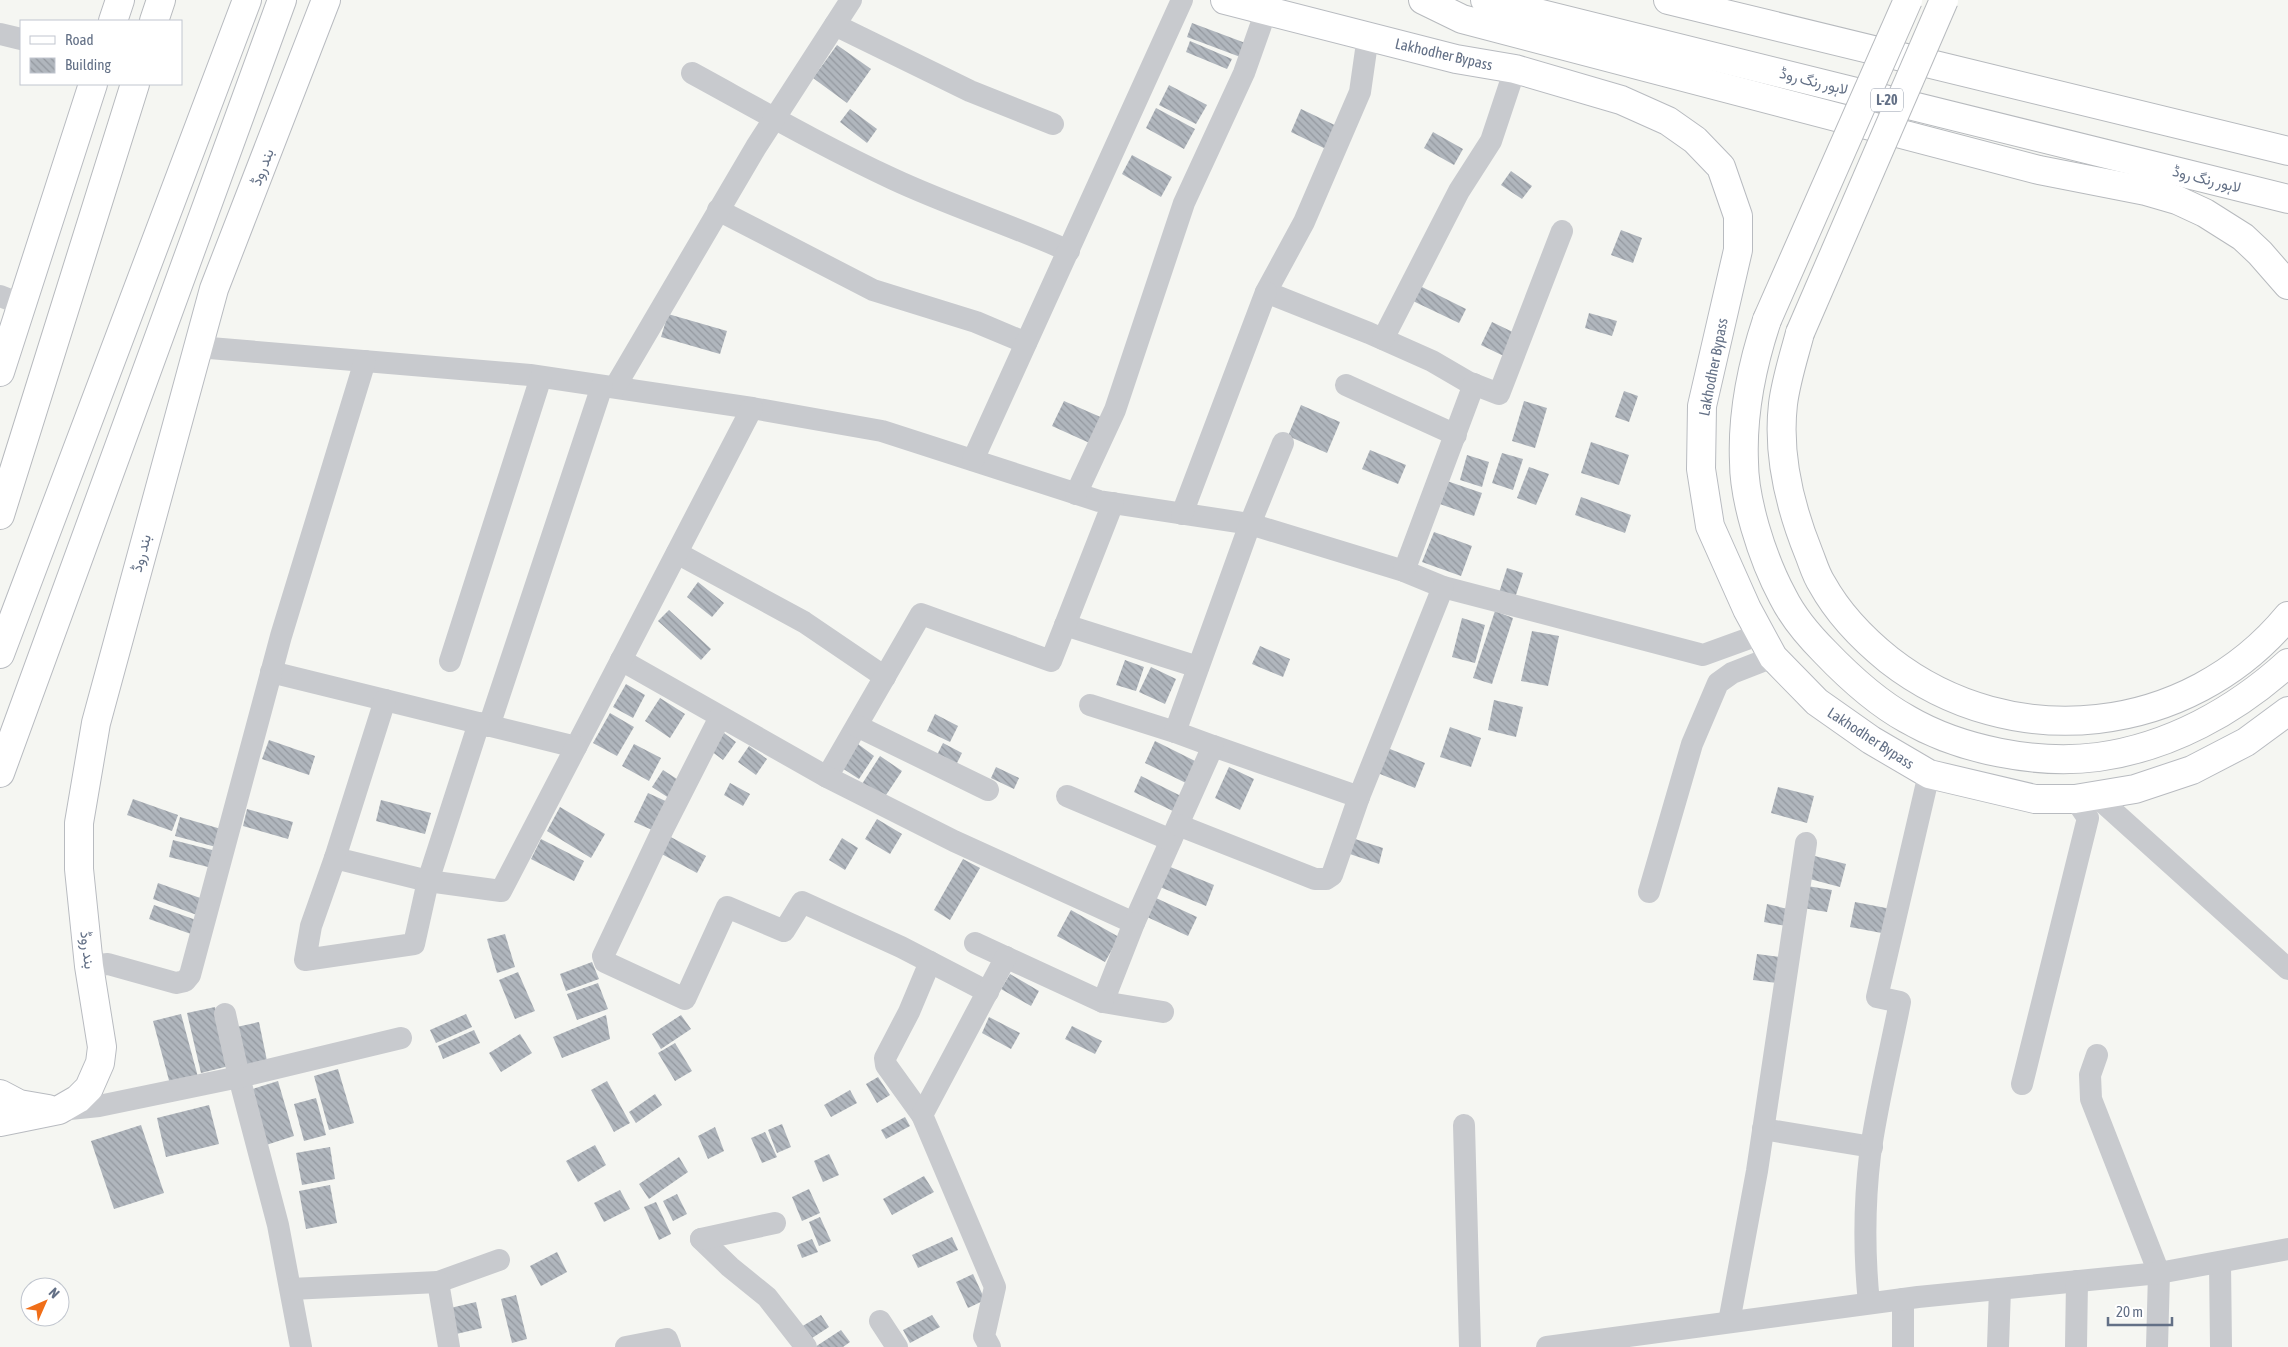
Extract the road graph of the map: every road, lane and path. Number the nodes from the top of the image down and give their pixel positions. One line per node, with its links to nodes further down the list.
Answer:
1 (120, 0): 15 (main road)
2 (161, 0): 16 (main road)
3 (247, 0): 59 (main road)
4 (282, 0): 75 (main road)
5 (326, 0): 37 (main road, بند روڈ)
6 (851, 0): 17 (street)
7 (1182, 0): 31 (street)
8 (1225, 0): 14 (main road, Lakhodher Bypass)
9 (1423, 0): 32 (main road)
10 (1485, 0): 28 (main road, لاہور رنگ روڈ / L-20)
11 (1668, 0): 27 (main road)
12 (1908, 0): 62 (main road, bridge)
13 (1944, 0): 56 (main road, bridge)
14 (1266, 11): 19 (main road, Lakhodher Bypass); 48 (street)
15 (113, 20)
16 (154, 20)
17 (835, 25): 25 (street); 26 (street)
18 (0, 34): 20 (street)
19 (1368, 36): 21 (main road, Lakhodher Bypass); 33 (street)
20 (20, 39)
21 (1515, 69): 35 (street); 58 (main road, Lakhodher Bypass)
22 (692, 73): 25 (street)
23 (93, 85): 34 (main road)
24 (134, 85): 51 (main road)
25 (775, 118): 29 (street); 31 (street)
26 (1053, 124)
27 (2288, 151)
28 (2288, 199)
29 (718, 210): 36 (street); 43 (street)
30 (1562, 231): 41 (street)
31 (1069, 251): 36 (street)
32 (2288, 284)
33 (1266, 292): 35 (street); 50 (street)
34 (12, 300): 39 (main road)
35 (1383, 339): 41 (street)
36 (1026, 343): 47 (street)
37 (198, 347): 38 (street); 91 (main road, بند روڈ)
38 (364, 361): 40 (street); 64 (street)
39 (0, 372)
40 (541, 377): 43 (street); 60 (street)
41 (1474, 384): 45 (street)
42 (1346, 385): 45 (street)
43 (608, 387): 44 (street); 70 (street)
44 (752, 408): 47 (street); 53 (street)
45 (1456, 435): 54 (street)
46 (1283, 443): 52 (street)
47 (973, 460): 48 (street)
48 (1076, 494): 49 (street)
49 (1113, 503): 50 (street); 57 (street)
50 (1182, 514): 52 (street)
51 (0, 515)
52 (1250, 524): 54 (street); 63 (street)
53 (677, 552): 61 (street); 65 (street)
54 (1404, 571): 55 (street)
55 (1443, 587): 58 (street); 81 (street)
56 (2288, 616)
57 (1065, 625): 63 (street); 65 (street)
58 (1767, 646): 76 (main road, Lakhodher Bypass); 86 (street)
59 (0, 654)
60 (450, 660)
61 (620, 660): 69 (street); 74 (street)
62 (2288, 663)
63 (1198, 668): 72 (street)
64 (271, 672): 66 (street); 91 (street)
65 (885, 677): 71 (street)
66 (385, 700): 70 (street); 84 (street)
67 (1090, 705): 72 (street)
68 (2288, 711): 80 (main road, Lakhodher Bypass)
69 (720, 716): 77 (street); 90 (street)
70 (484, 725): 74 (street); 85 (street)
71 (856, 726): 77 (street); 78 (street)
72 (1175, 732): 73 (street)
73 (1213, 746): 81 (street); 82 (street)
74 (576, 747): 85 (street)
75 (0, 773)
76 (1929, 774): 80 (main road, Lakhodher Bypass); 107 (street)
77 (826, 777): 87 (street)
78 (988, 790)
79 (1067, 796): 82 (street)
80 (2086, 797): 92 (street); 100 (street)
81 (1359, 798): 82 (street)
82 (1174, 832): 87 (street)
83 (1806, 843): 106 (street)
84 (335, 858): 85 (street); 85 (street)
85 (428, 881)
86 (1649, 892)
87 (1134, 923): 94 (street)
88 (975, 943): 89 (street)
89 (1006, 957): 93 (street); 94 (street)
90 (930, 962): 93 (street); 103 (street)
91 (89, 966): 102 (main road, بند روڈ)
92 (2288, 969)
93 (988, 992): 103 (street)
94 (1103, 1002): 95 (street)
95 (1163, 1012)
96 (225, 1014): 99 (street)
97 (401, 1038): 99 (street)
98 (2097, 1055): 112 (street)
99 (239, 1077): 102 (street); 115 (street)
100 (2022, 1084)
101 (0, 1094): 102 (main road)
102 (59, 1110): 104 (main road)
103 (922, 1115): 128 (street)
104 (0, 1122)
105 (1464, 1125): 129 (street)
106 (1763, 1129): 107 (street); 120 (street)
107 (1872, 1147): 118 (street)
108 (775, 1223): 126 (street)
109 (2288, 1249): 111 (street)
110 (499, 1260): 114 (street)
111 (2220, 1263): 112 (street); 135 (street)
112 (2159, 1273): 113 (street); 134 (street)
113 (2076, 1281): 116 (street); 133 (street)
114 (438, 1282): 115 (street); 123 (street)
115 (291, 1289): 122 (street)
116 (2000, 1289): 117 (street); 132 (street)
117 (1903, 1299): 118 (street); 131 (street)
118 (1869, 1303): 120 (street)
119 (880, 1321): 127 (street)
120 (1729, 1322): 121 (street)
121 (1602, 1343): 130 (street)
122 (301, 1347)
123 (448, 1347)
124 (626, 1347): 125 (street)
125 (670, 1347)
126 (806, 1347)
127 (897, 1347)
128 (990, 1347)
129 (1470, 1347)
130 (1547, 1347)
131 (1903, 1347)
132 (1998, 1347)
133 (2076, 1347)
134 (2157, 1347)
135 (2221, 1347)

